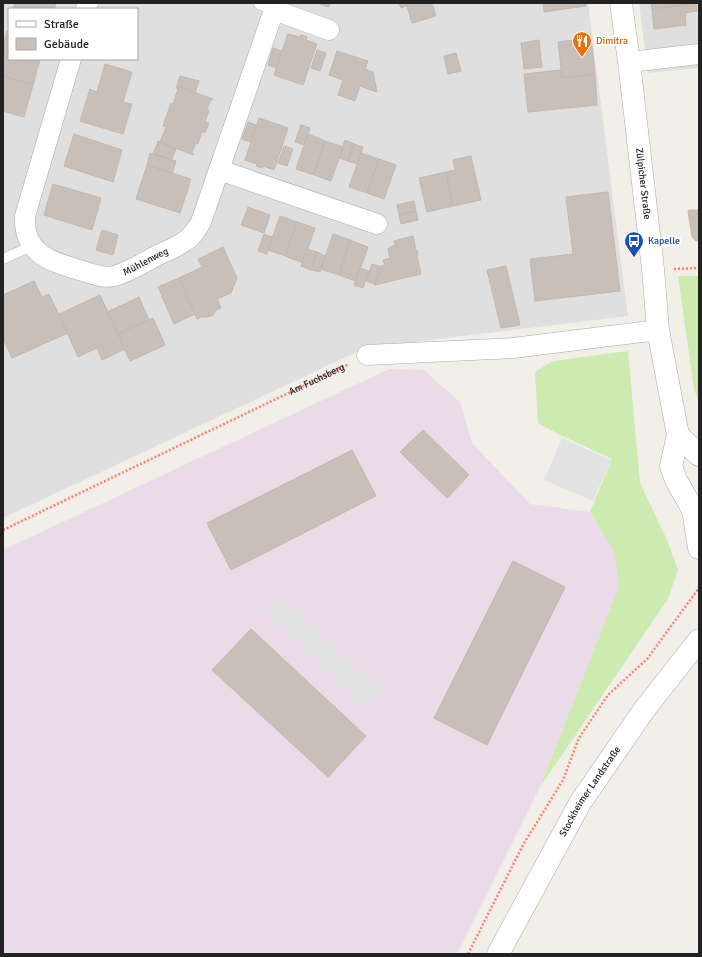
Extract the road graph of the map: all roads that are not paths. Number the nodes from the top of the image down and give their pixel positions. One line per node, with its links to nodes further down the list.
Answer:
1 (621, 3): 6 (street, Zülpicher Straße)
2 (267, 6): 3 (street, Mühlenweg); 7 (street, Mühlenweg)
3 (329, 30)
4 (699, 54): 6 (street)
5 (71, 60): 9 (street, Mühlenweg)
6 (629, 62): 11 (street, Zülpicher Straße)
7 (219, 170): 8 (street); 9 (street, Mühlenweg)
8 (377, 224)
9 (32, 246): 10 (lane)
10 (3, 259)
11 (658, 330): 12 (street); 13 (street, Zülpicher Straße)
12 (367, 355)
13 (678, 435): 14 (street); 15 (street, Zülpicher Straße)
14 (699, 455)
15 (696, 513): 16 (street)
16 (699, 548)
17 (699, 640): 18 (street, Stockheimer Landstraße)
18 (498, 954)

